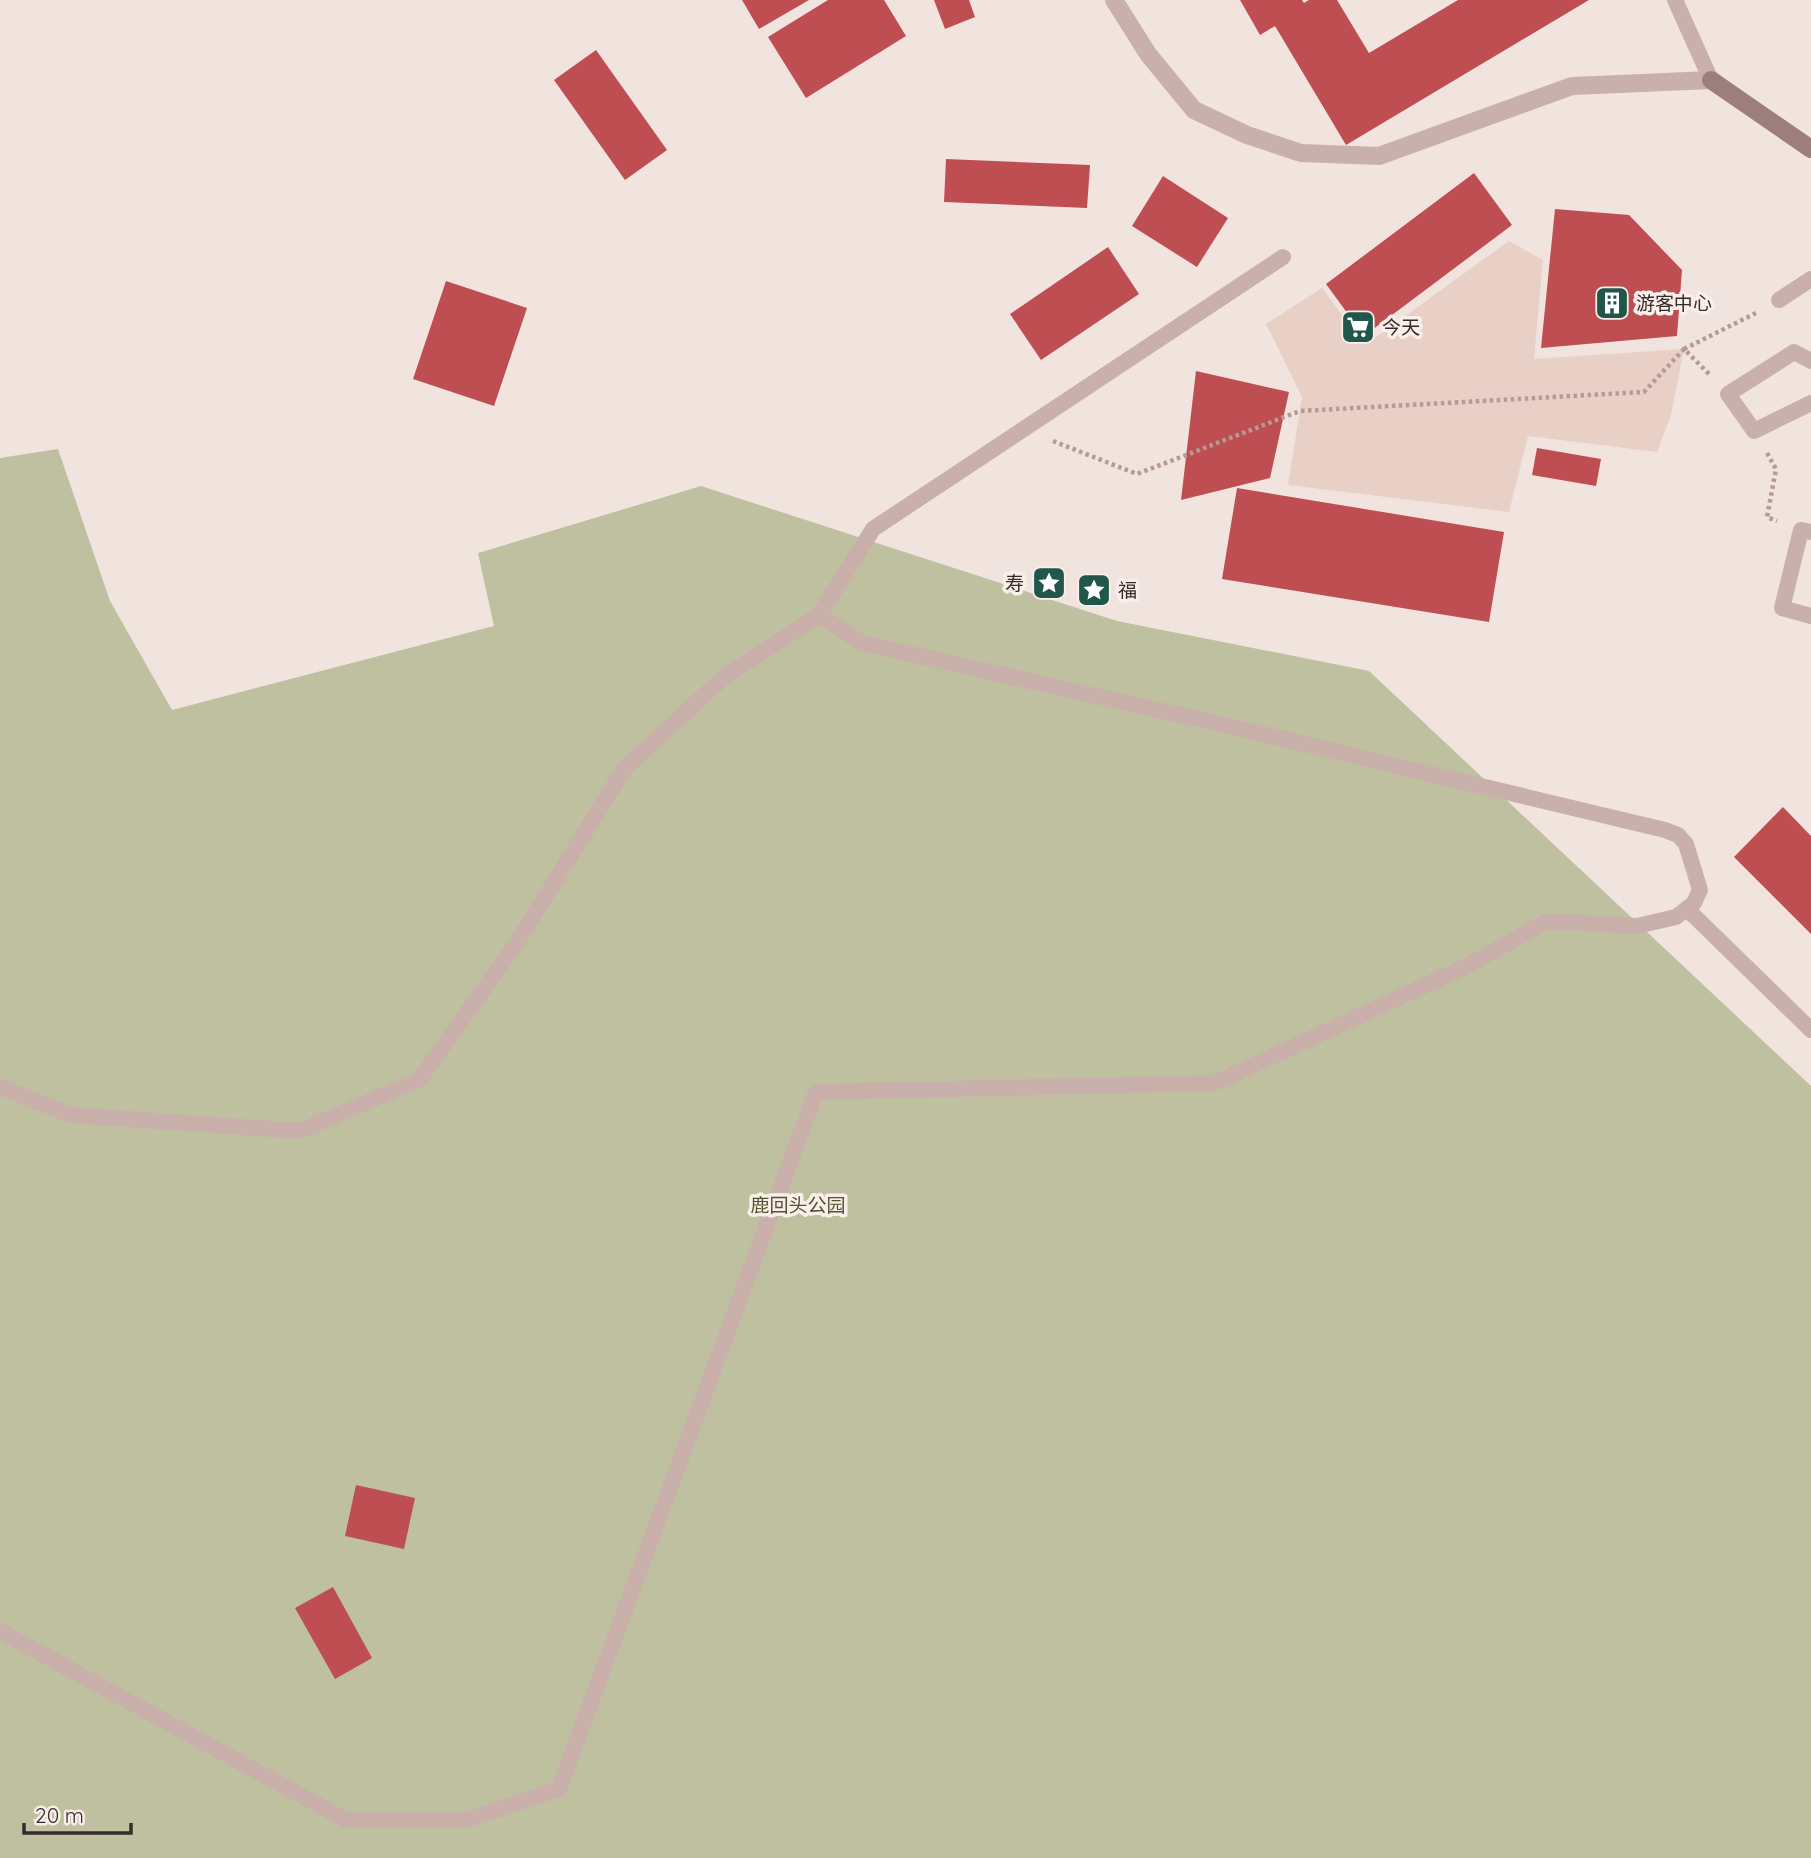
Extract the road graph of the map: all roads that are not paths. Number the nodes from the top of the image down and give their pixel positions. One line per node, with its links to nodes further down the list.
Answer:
1 (1114, 0): 3 (street)
2 (1675, 0): 3 (lane)
3 (1711, 80): 4 (street)
4 (1811, 149)
5 (1283, 257): 11 (lane)
6 (1811, 279): 7 (lane)
7 (1779, 300)
8 (1811, 361): 9 (lane)
9 (1811, 402)
10 (1811, 532): 12 (lane)
11 (818, 615): 13 (lane); 15 (lane)
12 (1811, 616)
13 (1688, 909): 14 (lane); 16 (lane)
14 (1811, 1031)
15 (0, 1087)
16 (0, 1631)

